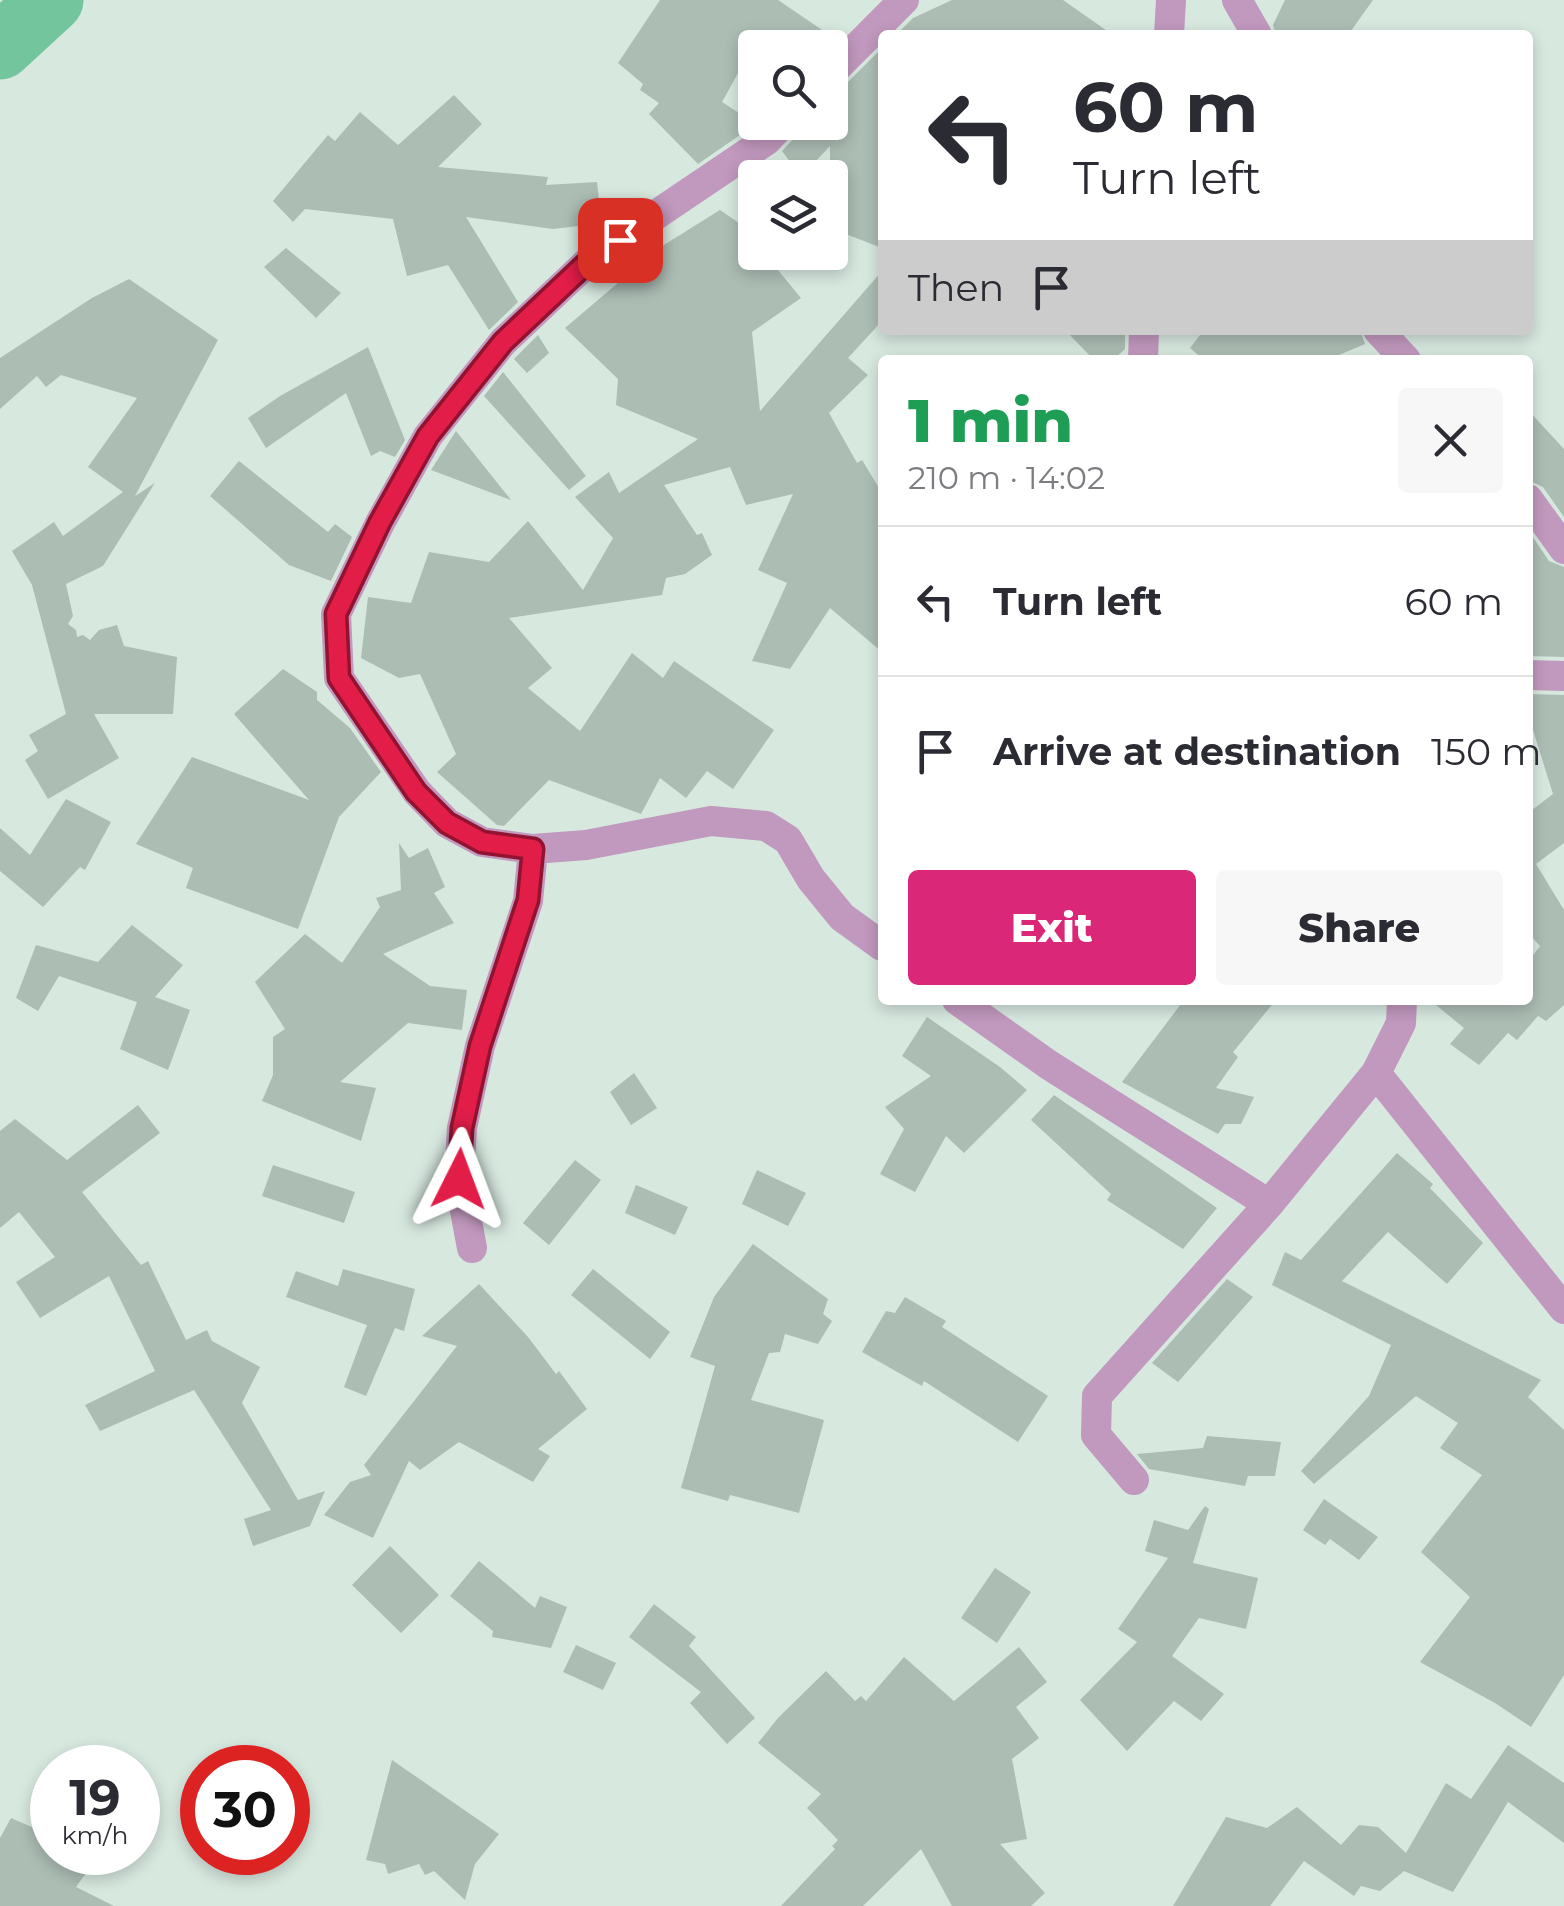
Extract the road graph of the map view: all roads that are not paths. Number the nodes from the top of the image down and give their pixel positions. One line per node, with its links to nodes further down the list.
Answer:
1 (904, 0): 6 (street)
2 (1171, 0): 4 (street)
3 (1237, 0): 5 (street)
4 (1169, 30)
5 (1254, 30)
6 (848, 56)
7 (767, 140): 14 (street)
8 (1383, 335): 9 (street)
9 (1401, 355)
10 (1533, 505): 11 (street)
11 (1564, 549)
12 (1533, 675): 13 (street)
13 (1564, 676)
14 (533, 849): 15 (street); 20 (street)
15 (878, 943)
16 (964, 1005): 19 (street)
17 (1402, 1005): 18 (street)
18 (1376, 1072): 19 (street); 21 (street)
19 (1269, 1204): 22 (street)
20 (472, 1248)
21 (1564, 1309)
22 (1134, 1480)

